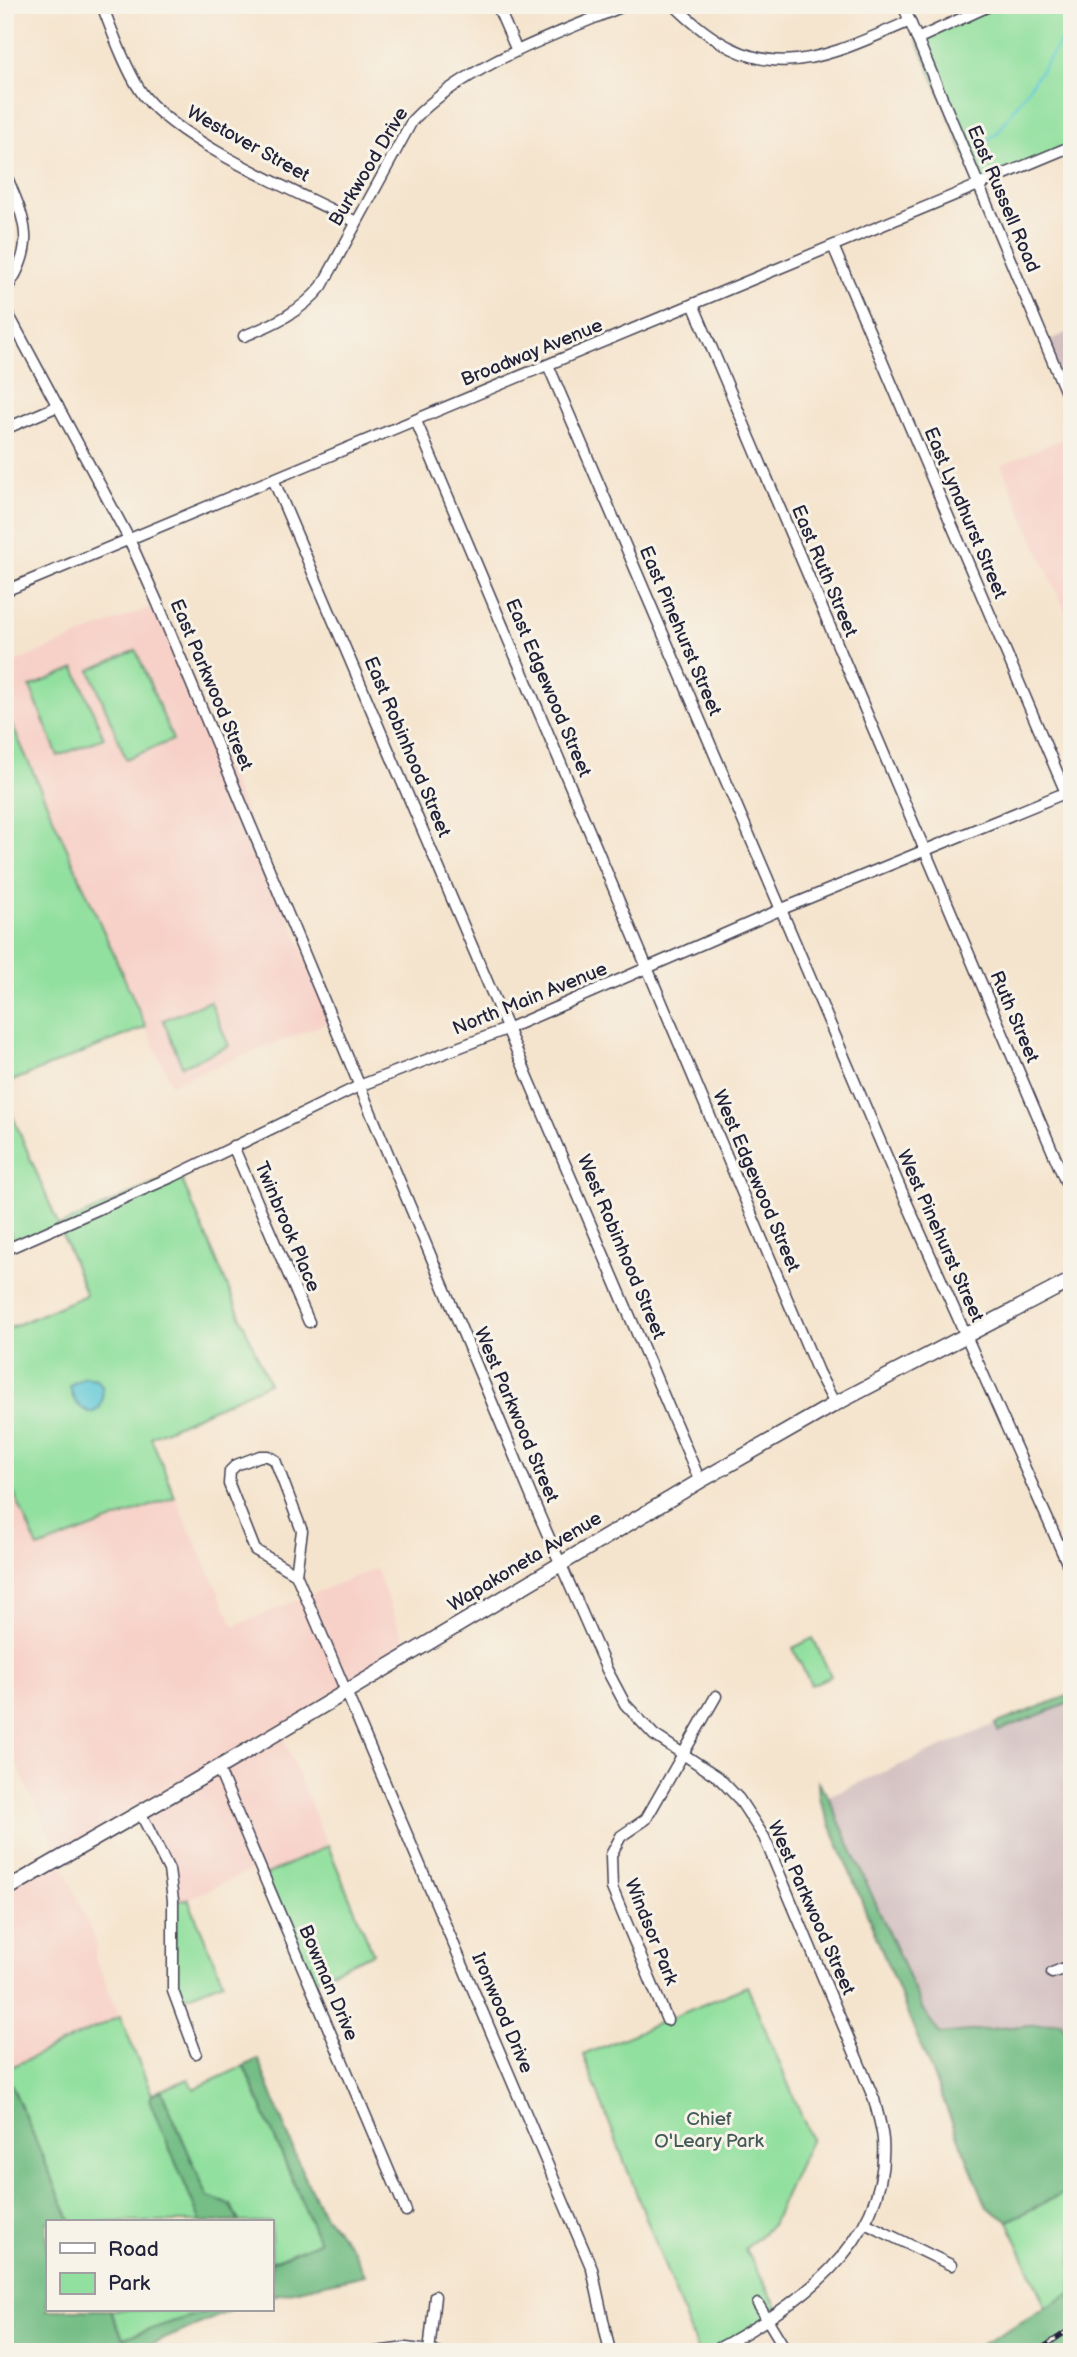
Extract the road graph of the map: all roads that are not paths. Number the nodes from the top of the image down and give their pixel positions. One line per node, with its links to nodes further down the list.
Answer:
1 (102, 5): 13 (street, Westover Street)
2 (497, 5): 9 (street)
3 (626, 5): 9 (street, Burkwood Drive)
4 (674, 5): 7 (street)
5 (903, 5): 7 (street, East Russell Road)
6 (991, 5): 8 (street)
7 (910, 20): 8 (street, East Russell Road)
8 (917, 39): 12 (street, East Russell Road)
9 (517, 51): 13 (street, Burkwood Drive)
10 (1072, 146): 12 (street, Broadway Avenue)
11 (5, 173): 15 (street)
12 (978, 185): 14 (street, Broadway Avenue); 21 (street, East Russell Road)
13 (356, 222): 18 (street, Burkwood Drive)
14 (833, 246): 16 (street, Broadway Avenue); 27 (street, East Lyndhurst Street)
15 (5, 291)
16 (693, 304): 19 (street, Broadway Avenue); 29 (street, East Ruth Street)
17 (5, 308): 20 (street, East Parkwood Street)
18 (244, 336)
19 (548, 365): 22 (street, Broadway Avenue); 30 (street, East Pinehurst Street)
20 (58, 406): 23 (street); 25 (street, East Parkwood Street)
21 (1072, 407)
22 (416, 421): 24 (street, Broadway Avenue); 31 (street, East Edgewood Street)
23 (5, 429)
24 (273, 479): 25 (street, Broadway Avenue); 32 (street, East Robinhood Street)
25 (129, 539): 26 (street, Broadway Avenue); 33 (street, East Parkwood Street)
26 (5, 591)
27 (1069, 792): 28 (street, East Lyndhurst Street); 29 (street, North Main Avenue)
28 (1072, 807)
29 (923, 851): 30 (street, North Main Avenue); 35 (street, Ruth Street)
30 (782, 909): 31 (street, North Main Avenue); 39 (street, West Pinehurst Street)
31 (648, 969): 32 (street, North Main Avenue); 40 (street, West Edgewood Street)
32 (509, 1028): 33 (street, North Main Avenue); 41 (street, West Robinhood Street)
33 (359, 1086): 34 (street, North Main Avenue); 42 (street, West Parkwood Street)
34 (233, 1146): 36 (street, North Main Avenue); 38 (street, Twinbrook Place)
35 (1072, 1197)
36 (5, 1250)
37 (1072, 1280): 39 (main road, Wapakoneta Avenue)
38 (309, 1322)
39 (965, 1336): 40 (main road, Wapakoneta Avenue); 44 (street, West Pinehurst Street)
40 (835, 1404): 41 (main road, Wapakoneta Avenue)
41 (700, 1481): 42 (main road, Wapakoneta Avenue)
42 (559, 1563): 45 (main road, Wapakoneta Avenue); 47 (street, West Parkwood Street)
43 (296, 1574): 43 (street); 45 (street, Ironwood Drive)
44 (1072, 1574)
45 (346, 1692): 48 (main road, Wapakoneta Avenue); 63 (street, Ironwood Drive)
46 (716, 1696): 47 (street, Windsor Park)
47 (681, 1753): 53 (street, Windsor Park); 56 (street, West Parkwood Street)
48 (218, 1768): 49 (main road, Wapakoneta Avenue); 55 (street, Bowman Drive)
49 (140, 1812): 50 (main road, Wapakoneta Avenue); 54 (street)
50 (5, 1890)
51 (1072, 1965): 52 (street)
52 (1052, 1973)
53 (667, 2020)
54 (196, 2053)
55 (406, 2211)
56 (865, 2223): 57 (street); 60 (street, West Parkwood Street)
57 (951, 2265)
58 (435, 2296): 61 (street)
59 (758, 2304): 60 (street)
60 (768, 2318): 64 (street, West Parkwood Street); 65 (street)
61 (432, 2351): 62 (street)
62 (376, 2352)
63 (610, 2352)
64 (712, 2352)
65 (787, 2352)

